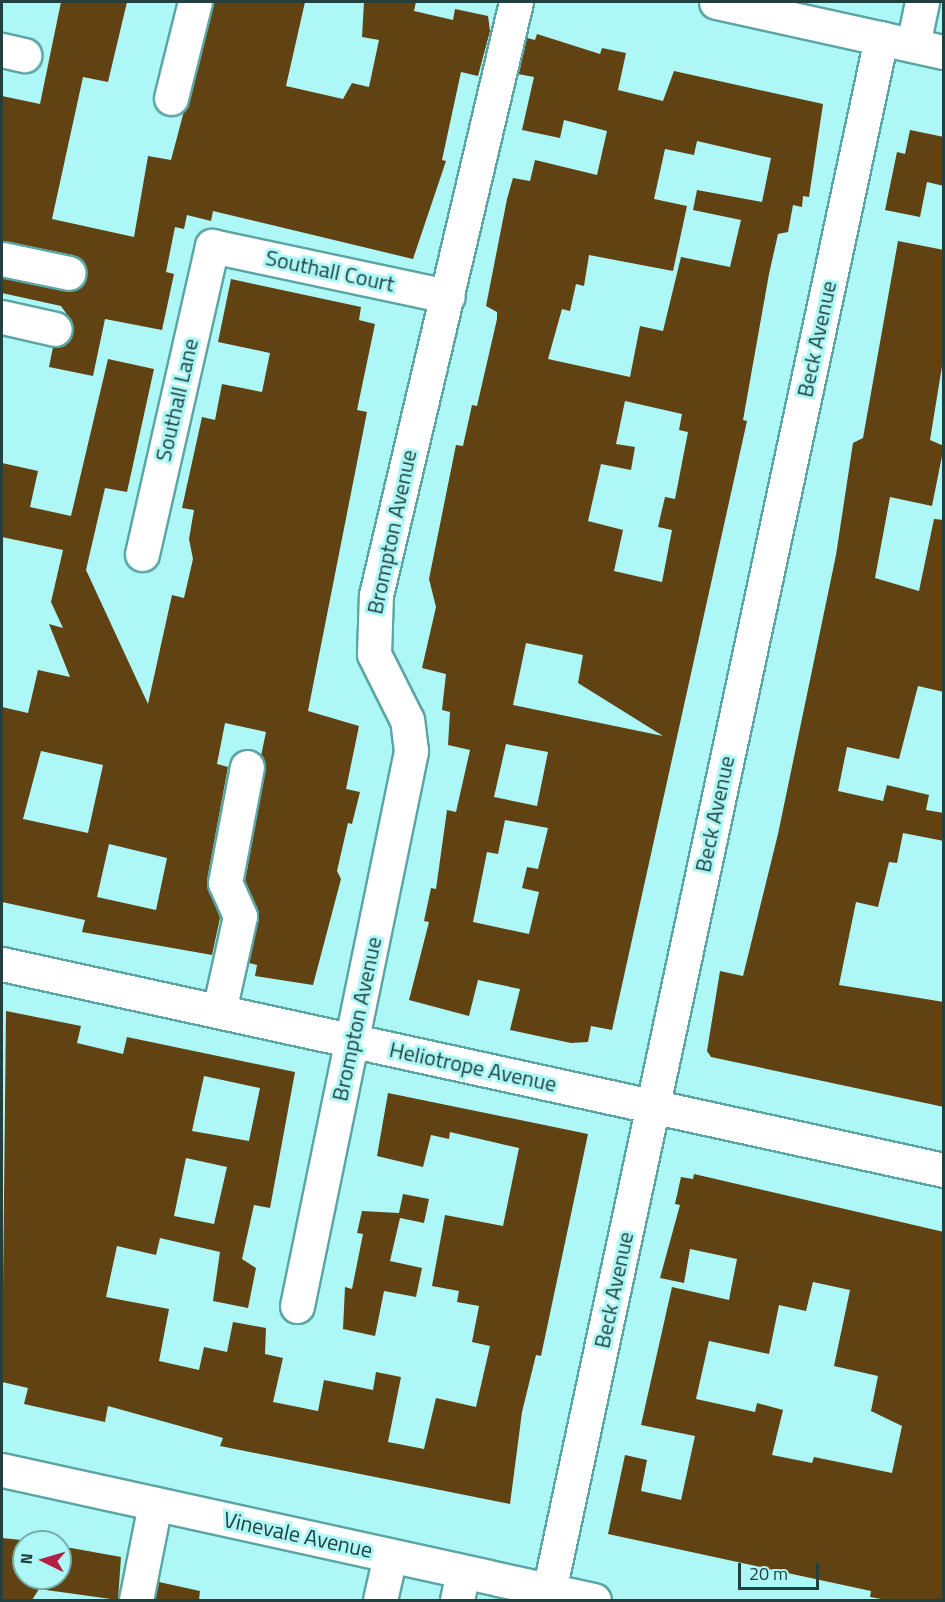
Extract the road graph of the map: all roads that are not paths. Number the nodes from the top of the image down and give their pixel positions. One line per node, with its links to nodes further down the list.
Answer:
1 (195, 2): 7 (street)
2 (516, 2): 11 (street, Brompton Avenue)
3 (922, 2): 6 (street)
4 (733, 3): 5 (street)
5 (881, 38): 6 (street); 19 (street, Beck Avenue)
6 (928, 48)
7 (171, 98)
8 (212, 246): 11 (street, Southall Court); 14 (street, Southall Lane)
9 (2, 259): 10 (street)
10 (69, 273)
11 (448, 296): 18 (street, Brompton Avenue)
12 (2, 317): 13 (street)
13 (55, 329)
14 (142, 554)
15 (247, 767): 17 (street)
16 (2, 964): 17 (street, Heliotrope Avenue)
17 (219, 1011): 18 (street, Heliotrope Avenue)
18 (352, 1041): 19 (street, Heliotrope Avenue); 21 (street, Brompton Avenue)
19 (652, 1107): 20 (street, Heliotrope Avenue); 26 (street, Beck Avenue)
20 (944, 1170)
21 (297, 1306)
22 (2, 1470): 23 (street, Vinevale Avenue)
23 (155, 1504): 24 (street, Vinevale Avenue); 27 (street)
24 (390, 1556): 25 (street, Vinevale Avenue); 28 (street)
25 (460, 1586): 26 (street, Vinevale Avenue)
26 (572, 1597)
27 (136, 1600)
28 (380, 1600)

